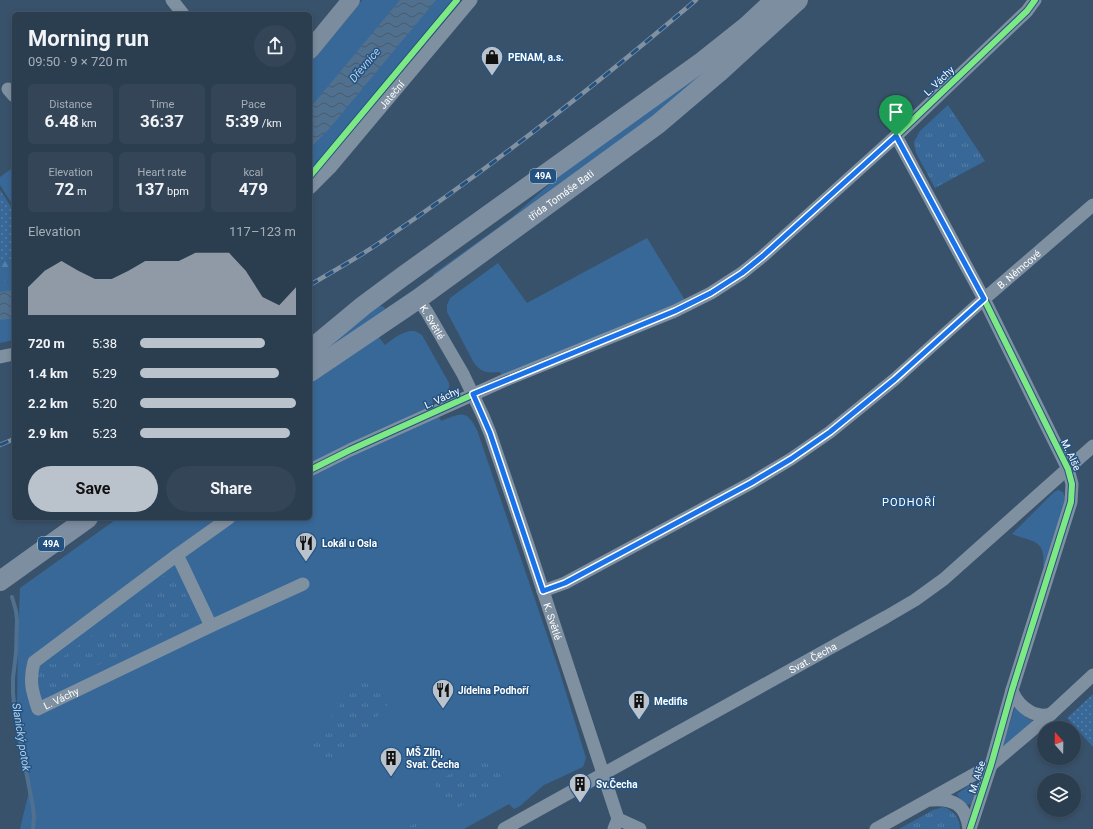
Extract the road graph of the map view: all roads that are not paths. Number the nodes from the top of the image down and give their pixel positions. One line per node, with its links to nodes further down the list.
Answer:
1 (172, 0): 7 (street)
2 (351, 0): 8 (street)
3 (471, 0): 10 (street, Jateční)
4 (775, 0): 12 (main road, 49A)
5 (798, 0): 13 (main road, třída Tomáše Bati / 49A)
6 (1035, 0): 9 (street, L. Váchy)
7 (181, 12)
8 (312, 48)
9 (896, 136): 14 (street, M. Alše); 19 (street, L. Váchy)
10 (312, 186)
11 (1093, 205): 14 (street, B. Němcové)
12 (402, 277): 13 (main road); 15 (main road, 49A)
13 (418, 299): 18 (main road, třída Tomáše Bati / 49A); 19 (street, K. Světlé)
14 (984, 299): 22 (street, M. Alše); 28 (street, B. Němcové)
15 (312, 348)
16 (12, 354): 17 (street)
17 (0, 357)
18 (312, 371)
19 (473, 394): 21 (street, L. Váchy); 28 (street, K. Světlé)
20 (1093, 446): 22 (street, Svat. Čecha)
21 (312, 469)
22 (1068, 469): 31 (street, M. Alše); 34 (street, Svat. Čecha)
23 (85, 520): 26 (main road, 49A)
24 (226, 520): 25 (street, L. Váchy)
25 (177, 554): 29 (street); 29 (street, L. Váchy)
26 (7, 576)
27 (303, 584): 29 (street, L. Váchy)
28 (543, 591): 34 (street, K. Světlé)
29 (211, 626)
30 (1093, 675): 32 (street)
31 (1012, 690): 32 (street); 33 (street, M. Alše)
32 (1051, 714): 33 (street)
33 (991, 765): 35 (street); 40 (street, M. Alše)
34 (603, 774): 36 (street, K. Světlé); 37 (street, Svat. Čecha)
35 (930, 800): 39 (street); 40 (street)
36 (616, 824): 38 (street, K. Světlé)
37 (504, 829)
38 (640, 829)
39 (876, 829)
40 (970, 829)

